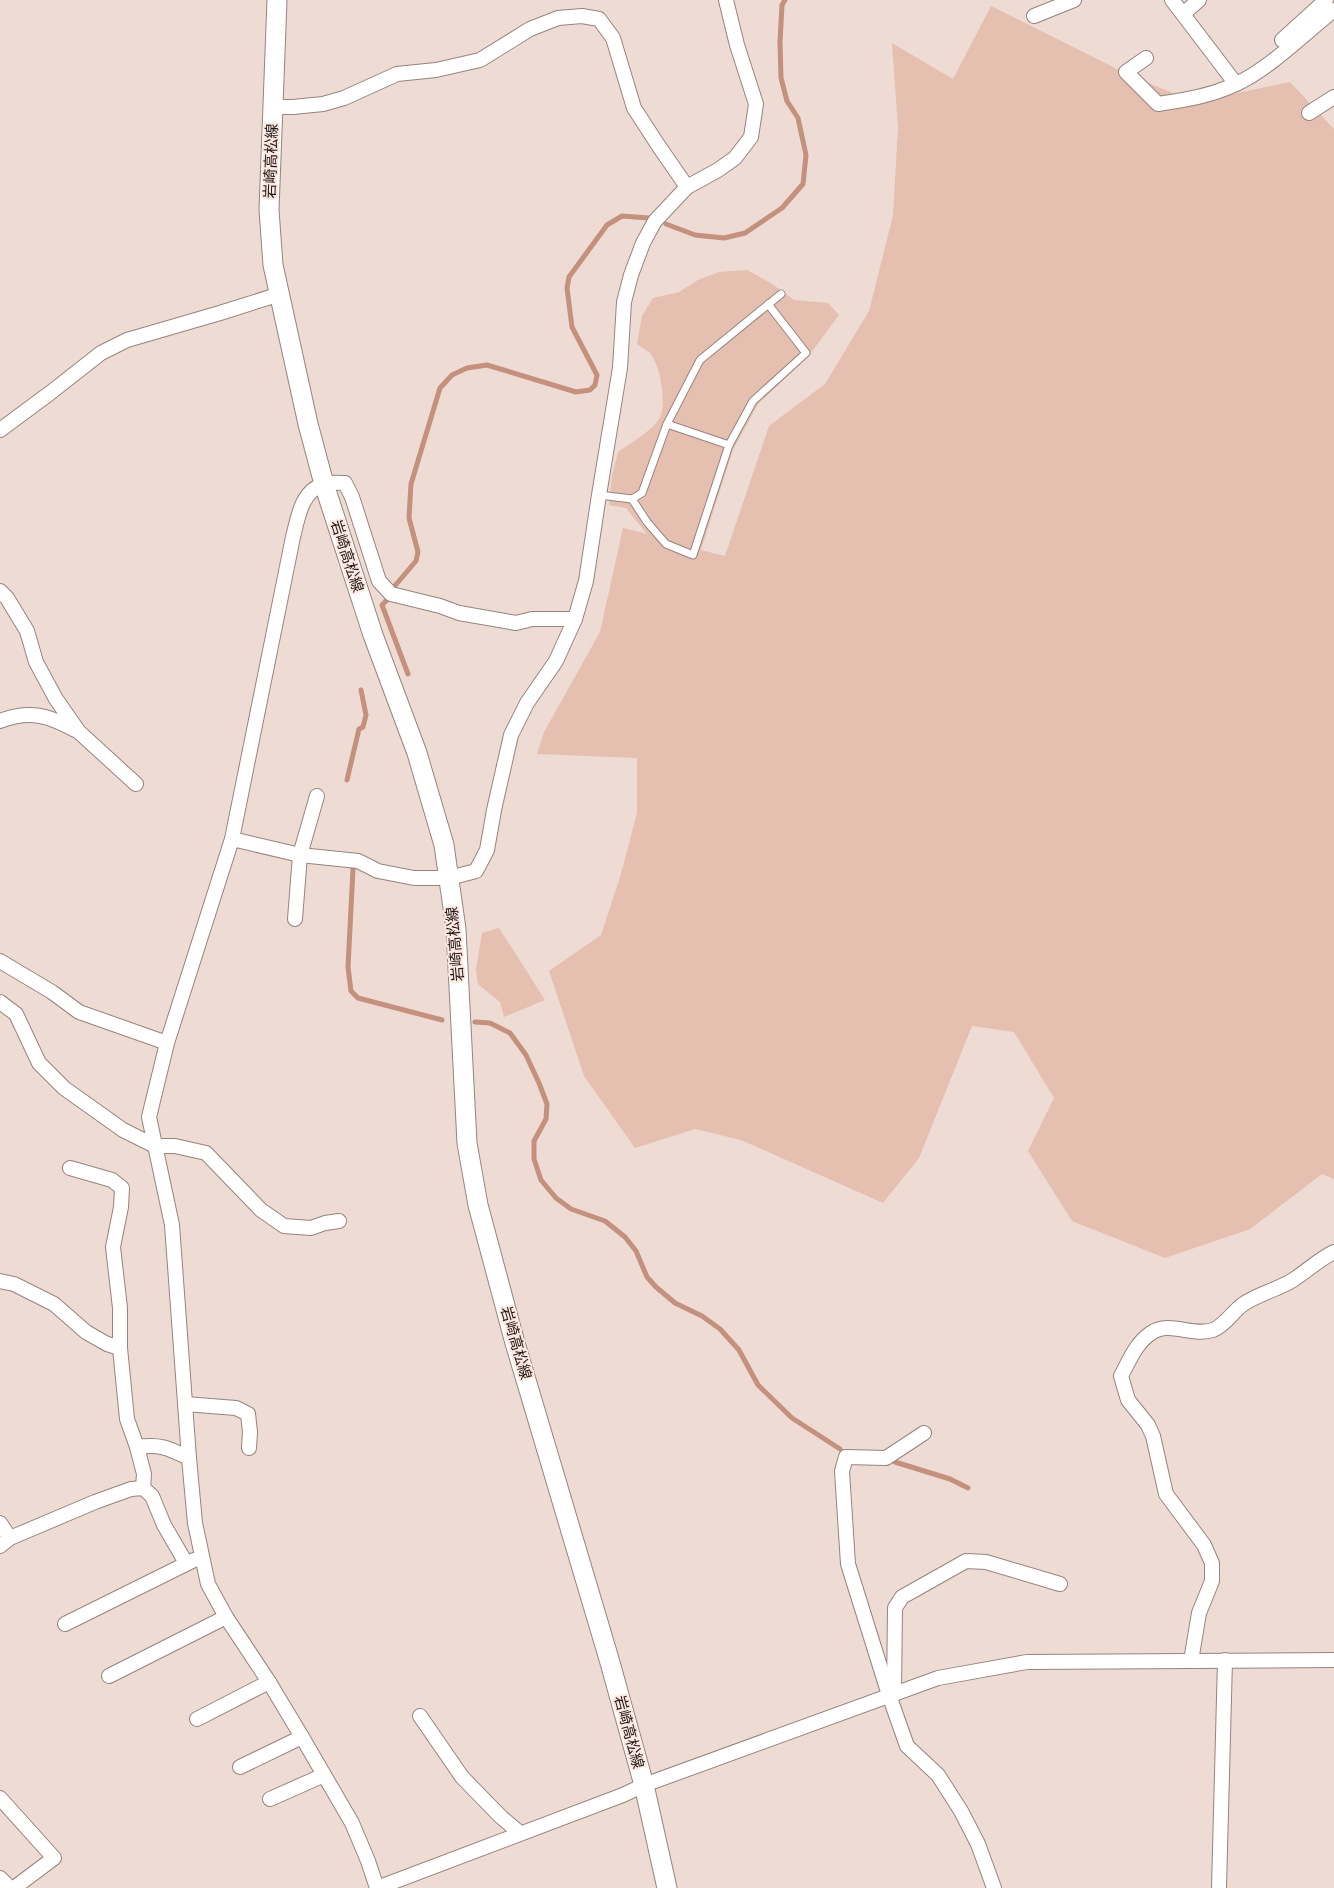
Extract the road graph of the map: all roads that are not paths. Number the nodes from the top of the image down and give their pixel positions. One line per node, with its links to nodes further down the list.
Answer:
1 (277, 0): 14 (main road, 岩崎高松線)
2 (726, 0): 16 (street)
3 (1074, 0): 9 (street)
4 (1172, 0): 8 (street)
5 (1198, 0): 8 (street)
6 (1326, 0): 11 (street)
7 (1334, 10): 11 (street)
8 (1183, 14): 12 (street)
9 (1034, 16)
10 (1146, 58): 12 (street)
11 (1270, 62): 12 (street)
12 (1236, 84)
13 (1334, 97): 15 (street)
14 (273, 106): 16 (street); 17 (main road, 岩崎高松線)
15 (1309, 113)
16 (688, 187): 24 (street)
17 (280, 294): 21 (street); 23 (main road, 岩崎高松線)
18 (781, 294): 19 (lane)
19 (768, 304): 20 (lane); 22 (lane)
20 (666, 424): 22 (lane); 25 (lane)
21 (0, 430)
22 (729, 445): 25 (lane)
23 (324, 484): 27 (street); 32 (street); 34 (main road, 岩崎高松線)
24 (599, 494): 25 (lane); 27 (street)
25 (632, 499)
26 (0, 591): 29 (street)
27 (575, 619): 34 (street)
28 (0, 721): 29 (street)
29 (79, 732): 30 (street)
30 (136, 784)
31 (317, 796): 33 (street)
32 (232, 839): 33 (street); 38 (street)
33 (300, 855): 34 (street); 35 (street)
34 (449, 878): 69 (main road, 岩崎高松線)
35 (295, 919)
36 (0, 961): 38 (street)
37 (0, 1002): 39 (street)
38 (167, 1042): 39 (street)
39 (155, 1146): 41 (street); 45 (street)
40 (70, 1168): 44 (street)
41 (339, 1221)
42 (1334, 1252): 60 (street)
43 (0, 1281): 44 (street)
44 (120, 1348): 47 (street)
45 (185, 1404): 48 (street); 49 (street)
46 (924, 1433): 63 (street)
47 (137, 1447): 49 (street); 50 (street)
48 (249, 1448)
49 (189, 1458): 53 (street)
50 (143, 1488): 52 (street); 54 (street)
51 (0, 1523): 52 (street)
52 (5, 1542)
53 (201, 1557): 54 (street); 56 (street)
54 (186, 1563): 57 (street)
55 (1060, 1584): 63 (street)
56 (226, 1618): 61 (street); 62 (street)
57 (65, 1624)
58 (1225, 1660): 59 (street); 60 (street); 79 (street)
59 (1334, 1660)
60 (1192, 1661): 63 (street)
61 (109, 1676)
62 (269, 1682): 65 (street); 66 (street)
63 (891, 1694): 69 (street); 78 (street)
64 (420, 1716): 72 (street)
65 (197, 1719)
66 (302, 1737): 67 (street); 68 (street)
67 (240, 1767)
68 (324, 1775): 71 (street); 76 (street)
69 (644, 1785): 72 (street); 77 (main road, 岩崎高松線)
70 (0, 1798): 75 (street)
71 (270, 1799)
72 (520, 1833): 76 (street)
73 (0, 1878): 74 (street)
74 (10, 1888)
75 (14, 1888)
76 (377, 1888)
77 (667, 1888)
78 (994, 1888)
79 (1219, 1888)

